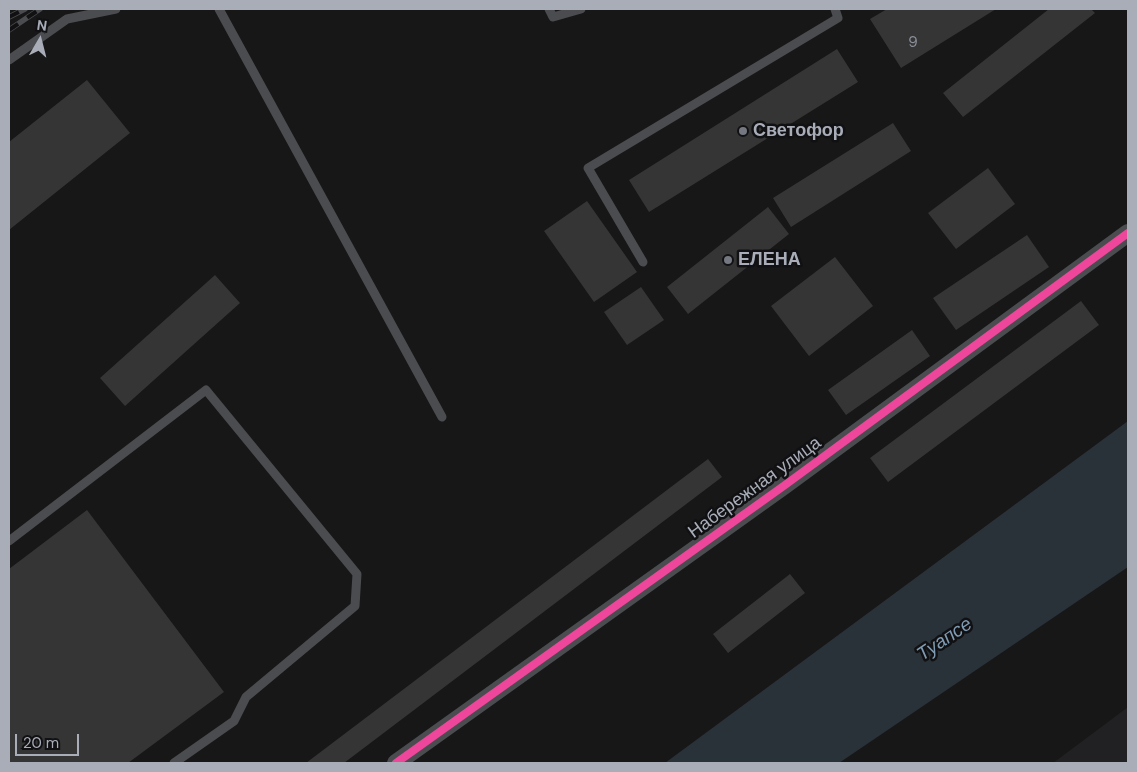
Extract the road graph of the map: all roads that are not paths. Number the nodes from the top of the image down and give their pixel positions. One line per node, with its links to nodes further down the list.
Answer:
1 (116, 9): 6 (lane)
2 (219, 9): 9 (lane)
3 (549, 9): 4 (lane)
4 (581, 9)
5 (835, 9): 8 (lane)
6 (9, 60)
7 (1128, 233): 12 (street, Набережная улица)
8 (643, 262)
9 (442, 417)
10 (9, 541): 11 (lane)
11 (174, 763)
12 (396, 763)

